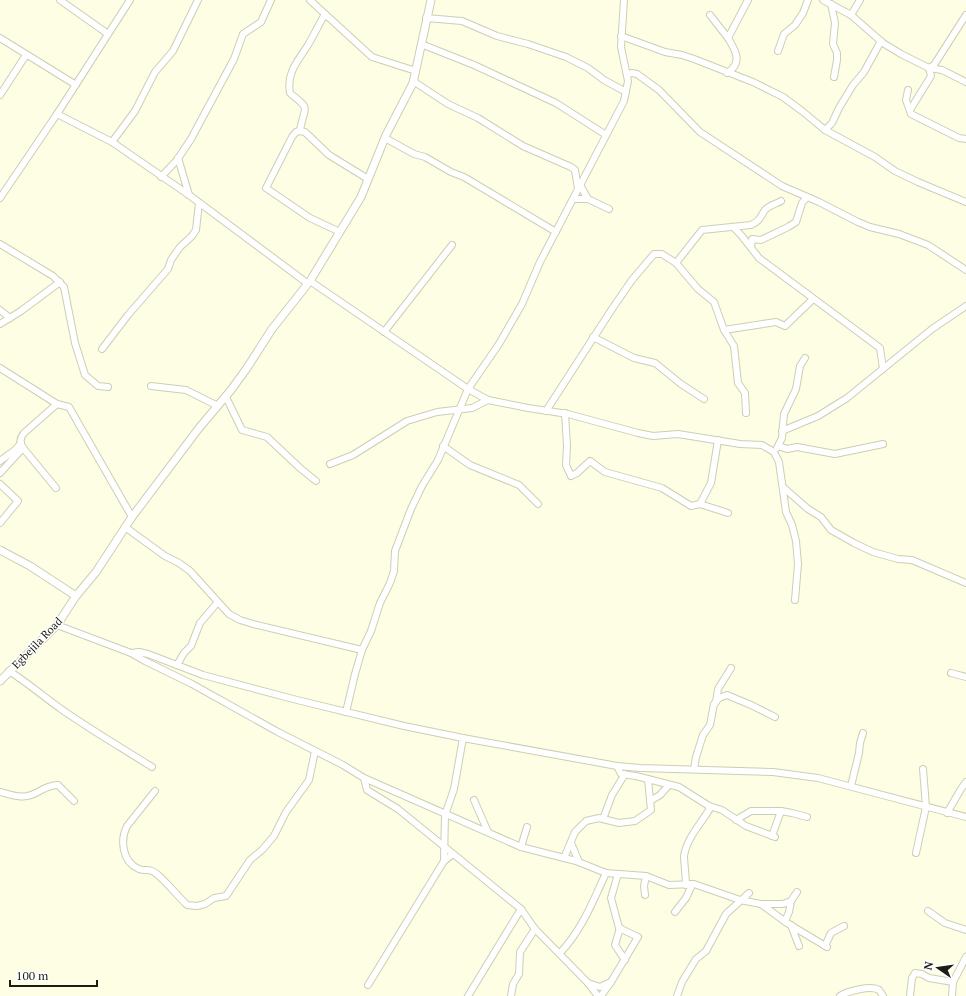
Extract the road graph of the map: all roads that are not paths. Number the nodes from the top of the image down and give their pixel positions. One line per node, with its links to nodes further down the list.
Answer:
1 (60, 0): 18 (street)
2 (130, 0): 18 (street)
3 (198, 0): 44 (street)
4 (271, 0): 45 (street)
5 (310, 0): 13 (street)
6 (431, 0): 17 (street, Egbejila Road)
7 (624, 0): 19 (street)
8 (748, 0): 21 (street)
9 (808, 0): 24 (street)
10 (823, 0): 12 (street)
11 (860, 0): 15 (street)
12 (831, 4): 15 (street); 30 (street)
13 (325, 14): 27 (street); 40 (street)
14 (710, 15): 21 (street)
15 (851, 15): 22 (street)
16 (966, 15): 26 (street)
17 (426, 18): 23 (street, Egbejila Road); 35 (street)
18 (108, 34): 33 (street)
19 (620, 36): 28 (street); 29 (street)
20 (0, 38): 25 (street)
21 (728, 38): 28 (street)
22 (880, 41): 26 (street); 39 (street)
23 (421, 44): 27 (street, Egbejila Road); 41 (street)
24 (778, 51)
25 (26, 55): 33 (street); 36 (street)
26 (929, 68): 32 (street); 37 (street)
27 (416, 71): 31 (street, Egbejila Road)
28 (727, 73): 39 (street)
29 (627, 74): 35 (street); 52 (street)
30 (834, 77)
31 (413, 81): 42 (street, Egbejila Road); 46 (street)
32 (966, 82)
33 (76, 85): 38 (street)
34 (908, 90): 37 (street)
35 (626, 92): 41 (street)
36 (0, 95)
37 (910, 110): 43 (street)
38 (57, 114): 44 (street); 53 (street)
39 (825, 130): 57 (street)
40 (300, 131): 49 (street); 62 (street)
41 (606, 135): 47 (street)
42 (385, 138): 49 (street, Egbejila Road); 63 (street)
43 (966, 139)
44 (112, 142): 48 (street)
45 (178, 158): 48 (street); 51 (street)
46 (576, 172): 47 (street); 50 (street)
47 (585, 174): 50 (street)
48 (162, 177): 51 (street)
49 (368, 179): 62 (street, Egbejila Road)
50 (579, 188): 54 (street); 55 (street)
51 (189, 195): 58 (street)
52 (807, 197): 64 (street); 69 (street)
53 (0, 198)
54 (574, 199): 55 (street); 63 (street)
55 (588, 199): 59 (street)
56 (780, 201): 60 (street)
57 (966, 202)
58 (199, 203): 71 (street); 80 (street)
59 (609, 209)
60 (751, 225): 61 (street); 64 (street)
61 (733, 227): 67 (street); 68 (street)
62 (340, 232): 71 (street, Egbejila Road)
63 (556, 232): 86 (street)
64 (752, 238): 67 (street)
65 (0, 244): 70 (street)
66 (452, 245): 78 (street)
67 (751, 247): 72 (street)
68 (676, 263): 77 (street); 79 (street)
69 (966, 270)
70 (60, 282): 75 (street); 85 (street)
71 (308, 282): 78 (street); 87 (street, Egbejila Road)
72 (813, 299): 77 (street); 83 (street)
73 (966, 306): 83 (street)
74 (0, 310): 75 (street)
75 (10, 318): 76 (street)
76 (0, 324)
77 (724, 330): 94 (street)
78 (384, 332): 86 (street)
79 (593, 337): 88 (street); 92 (street)
80 (102, 349)
81 (805, 358): 96 (street)
82 (0, 368): 90 (street)
83 (883, 369): 96 (street)
84 (151, 386): 91 (street)
85 (108, 387)
86 (468, 389): 89 (street); 93 (street)
87 (226, 397): 91 (street, Egbejila Road); 106 (street)
88 (704, 399)
89 (488, 400): 92 (street); 93 (street)
90 (57, 404): 99 (street); 113 (street)
91 (218, 406): 113 (street, Egbejila Road)
92 (546, 410): 95 (street)
93 (458, 411): 100 (street); 104 (street)
94 (746, 413)
95 (565, 414): 97 (street); 111 (street)
96 (782, 431): 101 (street)
97 (718, 440): 102 (street); 111 (street)
98 (883, 444): 101 (street)
99 (22, 445): 103 (street); 105 (street); 108 (street)
100 (443, 446): 110 (street); 122 (street)
101 (779, 446): 102 (street)
102 (774, 452): 109 (street)
103 (0, 460)
104 (330, 464)
105 (0, 473)
106 (316, 481)
107 (0, 484): 114 (street)
108 (56, 488)
109 (784, 488): 117 (street); 119 (street)
110 (538, 504)
111 (700, 504): 112 (street)
112 (728, 512)
113 (132, 517): 115 (street, Egbejila Road)
114 (0, 523)
115 (126, 527): 118 (street, Egbejila Road); 120 (street)
116 (0, 550): 118 (street)
117 (966, 583)
118 (76, 596): 121 (street, Egbejila Road)
119 (795, 600)
120 (217, 603): 122 (street); 124 (street)
121 (57, 625): 123 (street); 126 (street, Egbejila Road)
122 (362, 650): 131 (street)
123 (131, 653): 124 (street); 135 (street)
124 (177, 666): 131 (street)
125 (731, 668): 130 (street)
126 (9, 671): 129 (street, Egbejila Road); 137 (street)
127 (951, 673): 128 (street)
128 (966, 677)
129 (0, 681)
130 (716, 702): 132 (street); 138 (street)
131 (346, 712): 134 (street)
132 (775, 717)
133 (863, 733): 145 (street)
134 (463, 738): 136 (street); 155 (street)
135 (315, 751): 141 (street); 146 (street)
136 (616, 766): 138 (street); 140 (street)
137 (152, 767)
138 (694, 769): 145 (street)
139 (923, 769): 152 (street)
140 (625, 774): 142 (street); 158 (street)
141 (364, 778): 155 (street); 163 (street)
142 (648, 779): 144 (street); 150 (street)
143 (966, 782): 154 (street)
144 (669, 785): 150 (street); 151 (street)
145 (852, 786): 152 (street)
146 (155, 791)
147 (0, 792): 149 (street)
148 (474, 800): 161 (street)
149 (74, 801)
150 (650, 801): 158 (street)
151 (709, 806): 159 (street); 173 (street)
152 (926, 807): 154 (street); 165 (street)
153 (780, 811): 156 (street); 159 (street); 159 (street)
154 (947, 812): 157 (street)
155 (446, 815): 161 (street); 163 (street)
156 (807, 817)
157 (966, 817)
158 (604, 819): 162 (street)
159 (736, 820)
160 (527, 827): 164 (street)
161 (488, 832): 164 (street)
162 (571, 843): 167 (street); 169 (street)
163 (444, 847): 166 (street); 168 (street)
164 (521, 847): 167 (street)
165 (916, 852)
166 (453, 854): 168 (street); 180 (street)
167 (564, 858): 169 (street)
168 (444, 861): 195 (street)
169 (579, 862): 170 (street)
170 (606, 873): 171 (street); 189 (street)
171 (618, 874): 172 (street); 185 (street)
172 (646, 876): 173 (street); 176 (street)
173 (689, 885): 177 (street); 181 (street)
174 (797, 892): 178 (street)
175 (749, 893): 177 (street)
176 (645, 895)
177 (740, 900): 179 (street); 200 (street)
178 (791, 901): 179 (street); 183 (street)
179 (761, 904): 183 (street)
180 (522, 909): 186 (street); 196 (street)
181 (675, 912)
182 (928, 912): 187 (street)
183 (788, 923): 184 (street); 188 (street)
184 (844, 926)
185 (620, 928): 191 (street); 191 (street)
186 (535, 929): 189 (street); 197 (street)
187 (966, 930)
188 (799, 946)
189 (560, 953): 194 (street)
190 (966, 957): 193 (street)
191 (624, 960): 192 (street)
192 (611, 982): 194 (street); 199 (street)
193 (953, 982): 203 (street); 204 (street)
194 (588, 983): 198 (street)
195 (368, 985)
196 (468, 996)
197 (511, 996)
198 (598, 996)
199 (601, 996)
200 (677, 996)
201 (840, 996): 202 (street)
202 (883, 996)
203 (910, 996)
204 (952, 996)

